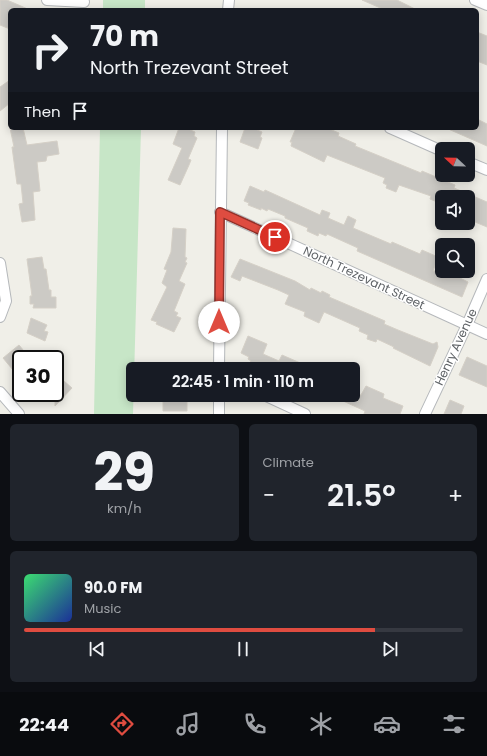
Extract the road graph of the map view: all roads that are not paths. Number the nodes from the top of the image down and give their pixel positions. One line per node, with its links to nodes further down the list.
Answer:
1 (47, 0): 3 (street)
2 (475, 0): 4 (street)
3 (84, 2)
4 (487, 5)
5 (222, 130): 10 (street)
6 (395, 130): 7 (street)
7 (435, 147)
8 (475, 165): 9 (street)
9 (487, 170)
10 (220, 212): 14 (street, North Trezevant Street); 16 (street)
11 (0, 263): 13 (street)
12 (487, 279): 14 (street, Henry Avenue)
13 (0, 317)
14 (467, 325): 15 (street, North Trezevant Street); 23 (street, Henry Avenue)
15 (487, 334)
16 (219, 362)
17 (0, 392): 20 (street)
18 (219, 402): 21 (street)
19 (279, 402): 22 (street)
20 (19, 414)
21 (219, 414)
22 (305, 414)
23 (425, 414)

